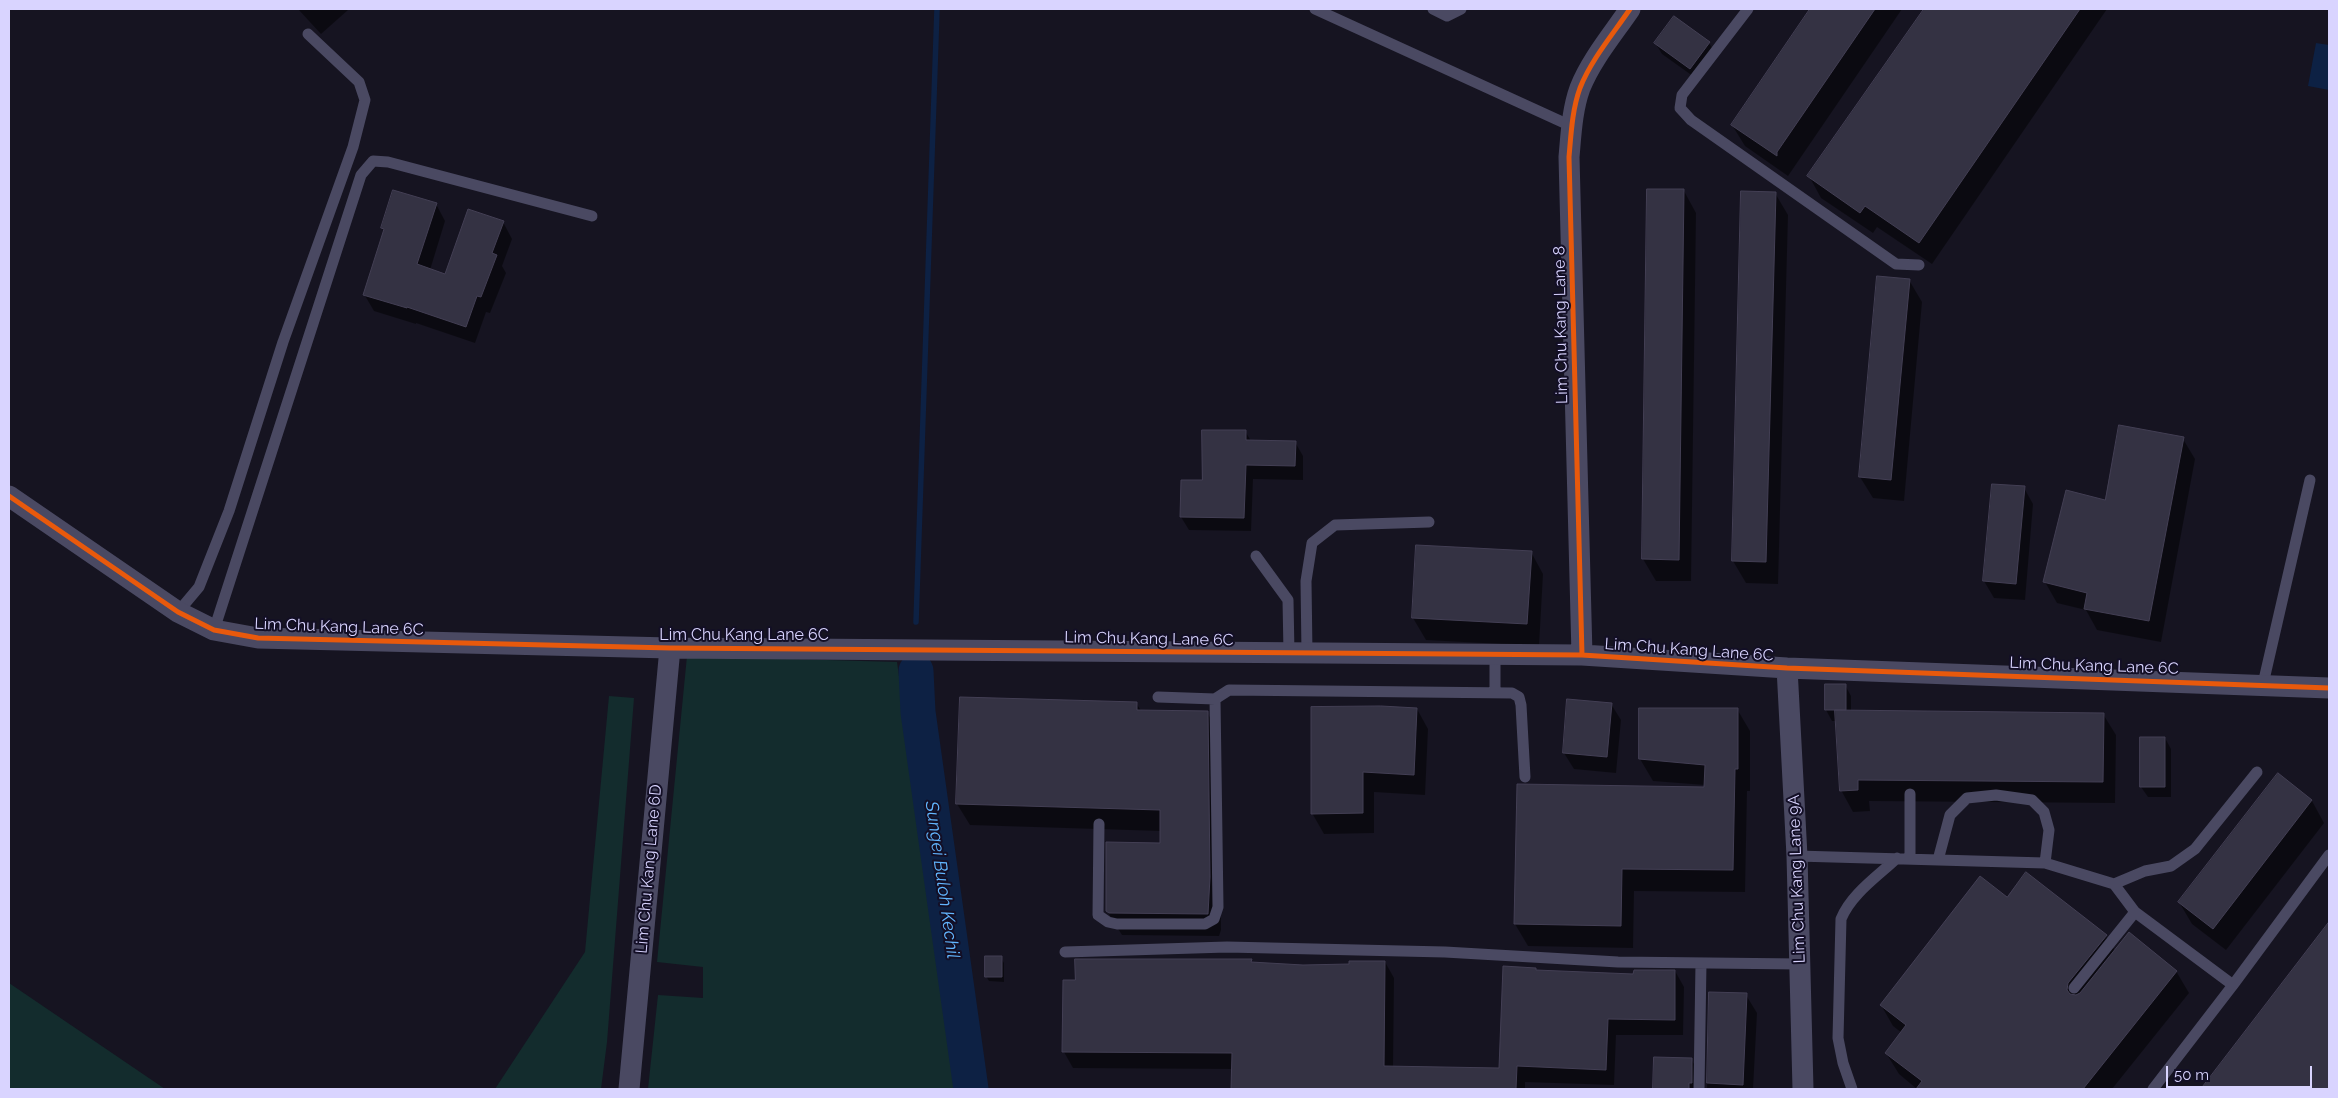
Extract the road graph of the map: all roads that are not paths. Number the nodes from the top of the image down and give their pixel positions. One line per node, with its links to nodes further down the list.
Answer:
1 (1315, 9): 7 (lane)
2 (1433, 9): 3 (lane)
3 (1461, 9)
4 (1628, 9): 7 (street, Lim Chu Kang Lane 8)
5 (1748, 9): 9 (lane)
6 (308, 34): 14 (lane)
7 (1571, 126): 18 (street, Lim Chu Kang Lane 8)
8 (592, 216): 15 (lane)
9 (1919, 265)
10 (2310, 480): 21 (lane)
11 (9, 496): 14 (street, Lim Chu Kang Lane 6C)
12 (1429, 522): 17 (lane)
13 (1256, 556): 17 (lane)
14 (178, 612): 15 (street, Lim Chu Kang Lane 6C)
15 (214, 630): 16 (street, Lim Chu Kang Lane 6C)
16 (670, 648): 17 (street, Lim Chu Kang Lane 6C); 43 (street, Lim Chu Kang Lane 6D)
17 (1298, 653): 19 (street, Lim Chu Kang Lane 6C)
18 (1582, 655): 19 (street, Lim Chu Kang Lane 6C); 20 (street, Lim Chu Kang Lane 6C)
19 (1495, 656): 23 (lane)
20 (1787, 668): 21 (street, Lim Chu Kang Lane 6C); 31 (street, Lim Chu Kang Lane 9A)
21 (2263, 684): 22 (street, Lim Chu Kang Lane 6C)
22 (2329, 688)
23 (1495, 693): 25 (lane); 27 (lane)
24 (1158, 698): 25 (lane)
25 (1215, 698): 29 (lane)
26 (2257, 772): 36 (lane)
27 (1526, 777)
28 (1910, 794): 33 (lane)
29 (1099, 824)
30 (2329, 855): 41 (lane)
31 (1797, 856): 32 (lane); 40 (street, Lim Chu Kang Lane 9A)
32 (1897, 858): 33 (lane); 46 (lane)
33 (1910, 859): 34 (lane)
34 (1938, 860): 35 (lane); 35 (lane)
35 (2045, 864): 36 (lane)
36 (2114, 884): 37 (lane)
37 (2135, 912): 41 (lane); 42 (lane)
38 (1065, 952): 39 (lane)
39 (1701, 963): 40 (lane); 44 (lane)
40 (1800, 964): 45 (street, Lim Chu Kang Lane 9A)
41 (2233, 985): 47 (lane)
42 (2074, 988)
43 (629, 1089)
44 (1699, 1089)
45 (1803, 1089)
46 (1852, 1089)
47 (2153, 1089)

